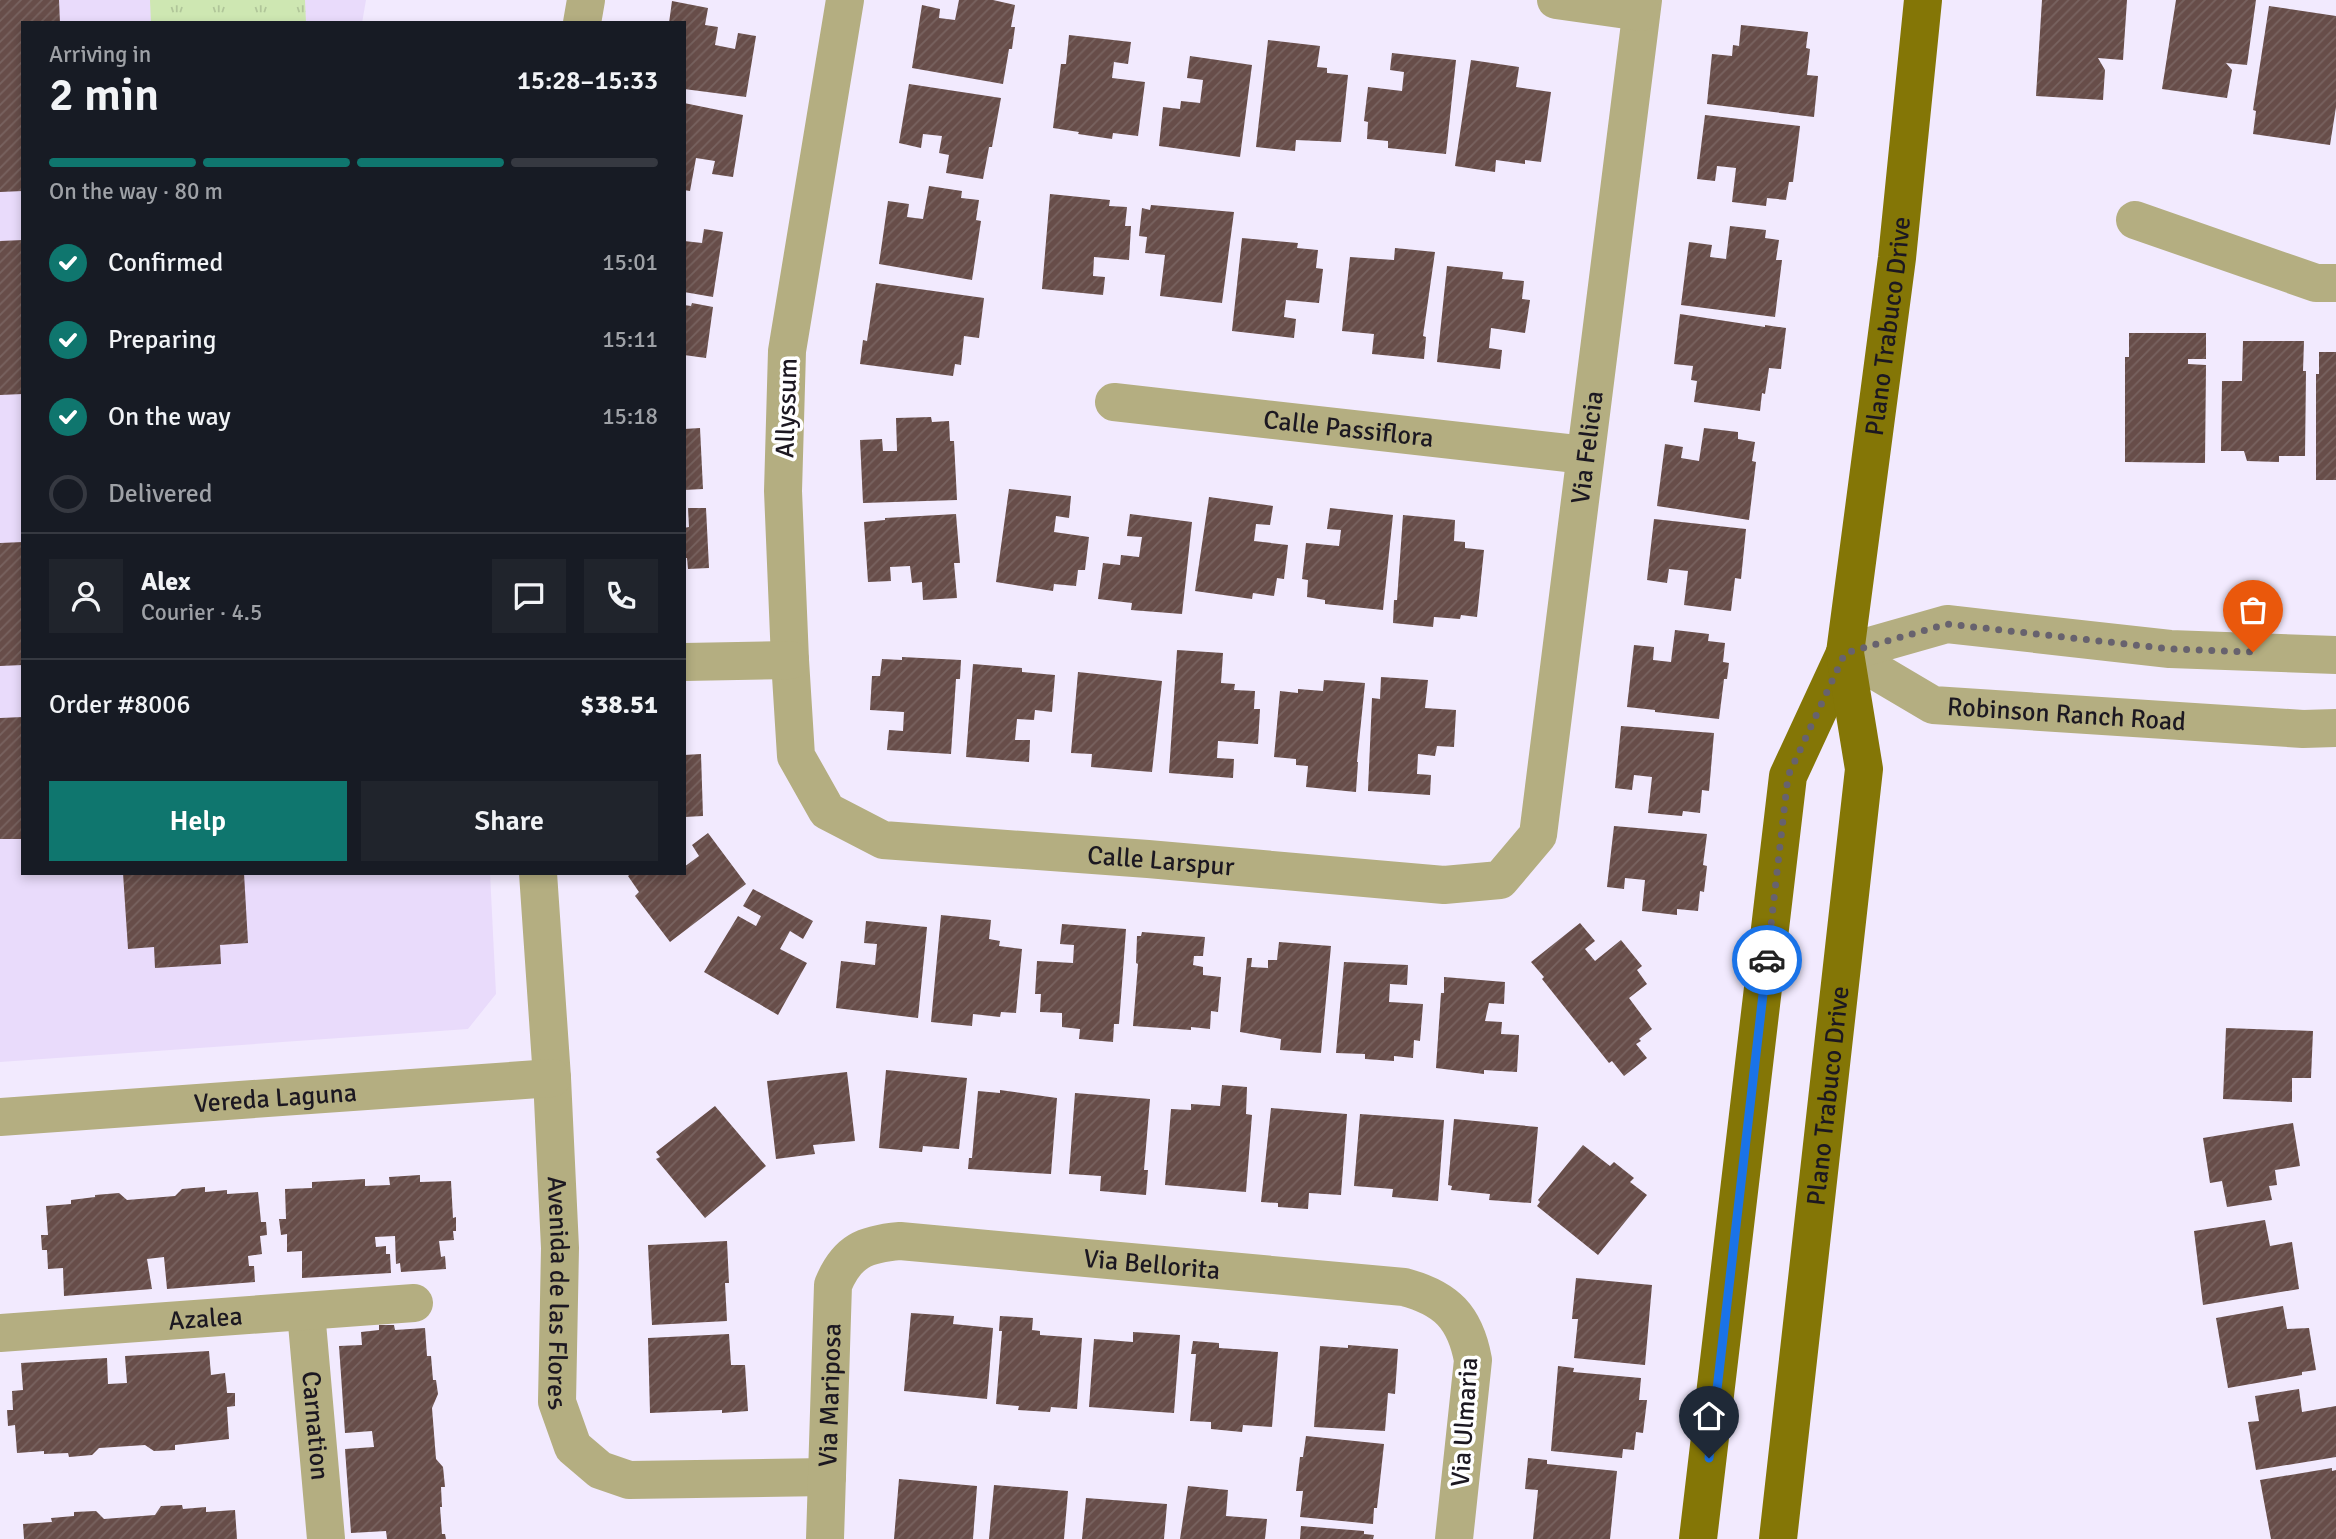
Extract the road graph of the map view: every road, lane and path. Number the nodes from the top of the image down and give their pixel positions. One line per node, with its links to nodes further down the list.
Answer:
1 (586, 0): 6 (street)
2 (845, 0): 13 (street, Allyssum)
3 (1556, 0): 5 (street)
4 (1923, 0): 11 (main road, Plano Trabuco Drive)
5 (1642, 6): 10 (street, Via Felicia)
6 (582, 21)
7 (2135, 220): 8 (street)
8 (2336, 283)
9 (1114, 401): 10 (street, Calle Passiflora)
10 (1585, 455): 18 (street, Via Felicia)
11 (1845, 653): 12 (street); 15 (street, Robinson Ranch Road); 30 (main road, Plano Trabuco Drive); 31 (main road, Plano Trabuco Drive)
12 (2336, 655)
13 (790, 660): 14 (street); 16 (street, Allyssum)
14 (686, 662)
15 (2336, 728)
16 (827, 811): 18 (street, Calle Larspur)
17 (538, 875): 19 (street, Avenida de las Flores)
18 (1500, 880)
19 (552, 1078): 20 (street, Vereda Laguna); 26 (street, Avenida de las Flores)
20 (0, 1117)
21 (850, 1256): 23 (street, Via Bellorita); 26 (street, Via Mariposa)
22 (414, 1303): 24 (street, Azalea)
23 (1451, 1309): 29 (street, Via Ulmaria)
24 (306, 1312): 25 (street, Azalea); 27 (street, Carnation)
25 (0, 1333)
26 (827, 1477): 28 (street, Via Mariposa)
27 (326, 1539)
28 (825, 1539)
29 (1454, 1539)
30 (1698, 1539)
31 (1778, 1539)

